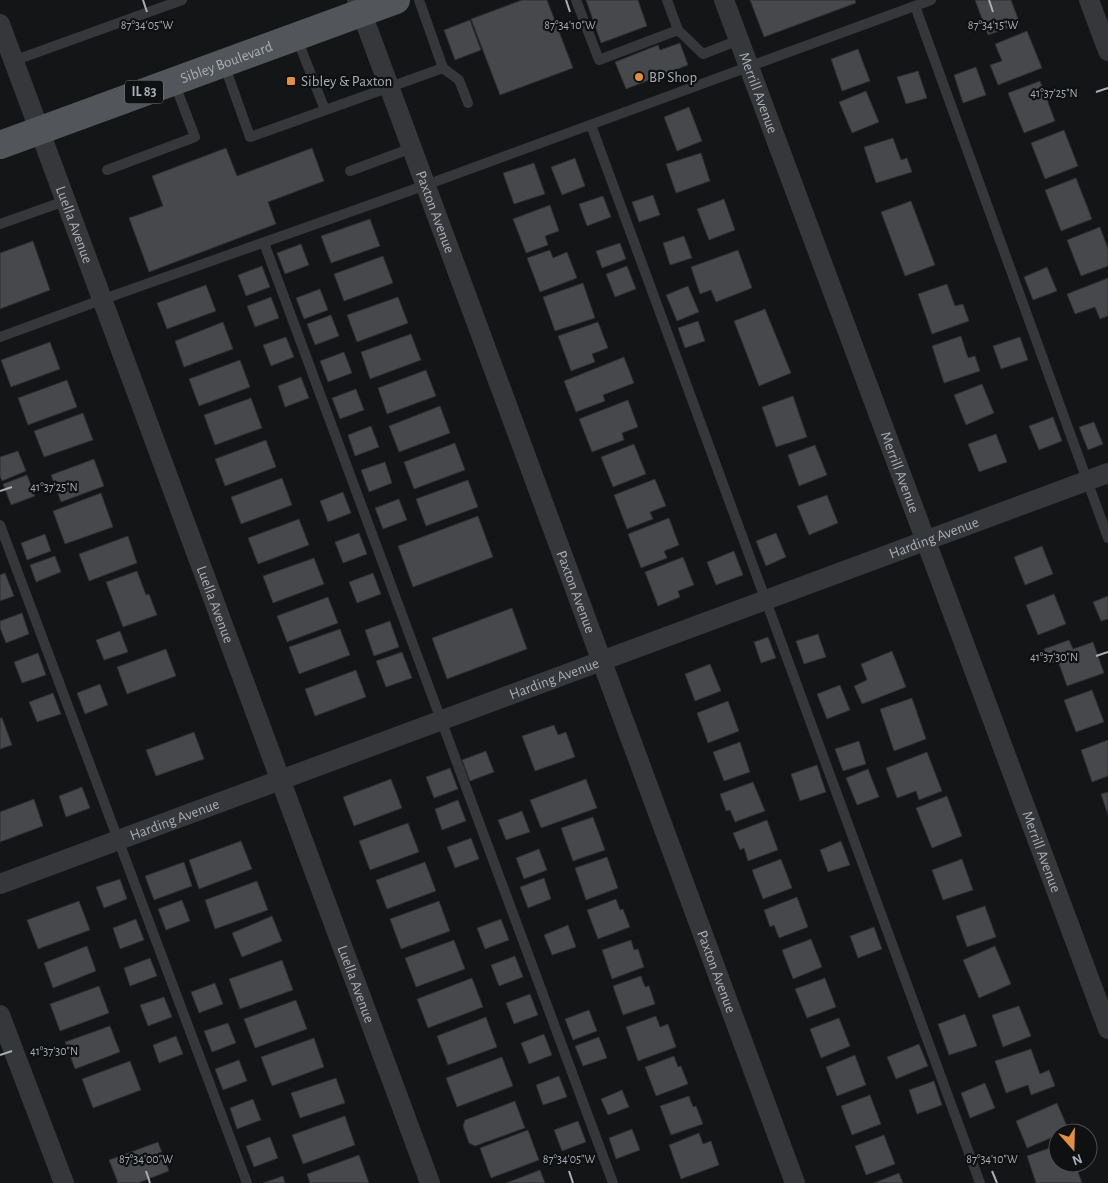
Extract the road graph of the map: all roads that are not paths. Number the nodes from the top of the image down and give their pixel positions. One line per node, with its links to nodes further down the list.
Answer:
1 (182, 0): 16 (lane)
2 (396, 0): 9 (main road, Sibley Boulevard / IL 83)
3 (419, 0): 19 (lane)
4 (576, 0): 12 (lane)
5 (667, 0): 12 (lane)
6 (724, 0): 14 (street, Merrill Avenue)
7 (932, 0): 10 (lane)
8 (1089, 0): 15 (street)
9 (359, 6): 13 (main road, Sibley Boulevard / IL 83); 21 (street, Paxton Avenue)
10 (914, 6): 18 (lane); 37 (lane)
11 (0, 24): 16 (street, Luella Avenue)
12 (678, 30): 14 (lane)
13 (296, 36): 17 (main road, Sibley Boulevard / IL 83); 23 (lane)
14 (739, 40): 18 (street, Merrill Avenue)
15 (1108, 51)
16 (13, 61): 25 (street, Luella Avenue)
17 (224, 63): 20 (main road, Sibley Boulevard / IL 83); 23 (lane)
18 (749, 67): 24 (lane); 40 (street, Merrill Avenue)
19 (443, 68): 21 (lane); 22 (lane)
20 (174, 81): 25 (main road, Sibley Boulevard / IL 83); 28 (lane)
21 (389, 87): 23 (lane); 27 (street, Paxton Avenue)
22 (468, 103)
23 (325, 110)
24 (591, 125): 30 (lane); 41 (lane)
25 (39, 130): 26 (main road, Sibley Boulevard / IL 83); 31 (street, Luella Avenue)
26 (0, 145)
27 (412, 148): 29 (lane); 30 (street, Paxton Avenue)
28 (107, 170)
29 (350, 171)
30 (426, 185): 33 (lane); 42 (street, Paxton Avenue)
31 (65, 201): 32 (lane); 34 (street, Luella Avenue)
32 (0, 224)
33 (264, 242): 34 (lane); 43 (lane)
34 (102, 300): 35 (lane); 44 (street, Luella Avenue)
35 (0, 337)
36 (1108, 473): 37 (street, Harding Avenue)
37 (1087, 481): 39 (lane); 40 (street, Harding Avenue)
38 (0, 525): 45 (lane)
39 (1108, 538)
40 (926, 541): 41 (street, Harding Avenue); 48 (street, Merrill Avenue)
41 (765, 600): 42 (street, Harding Avenue); 54 (lane)
42 (602, 661): 43 (street, Harding Avenue); 53 (street, Paxton Avenue)
43 (441, 720): 44 (street, Harding Avenue); 52 (lane)
44 (280, 780): 45 (street, Harding Avenue); 51 (street, Luella Avenue)
45 (119, 840): 46 (street, Harding Avenue); 50 (lane)
46 (0, 884)
47 (0, 1015): 49 (street)
48 (1108, 1029)
49 (64, 1183)
50 (247, 1183)
51 (430, 1183)
52 (613, 1183)
53 (795, 1183)
54 (980, 1183)

